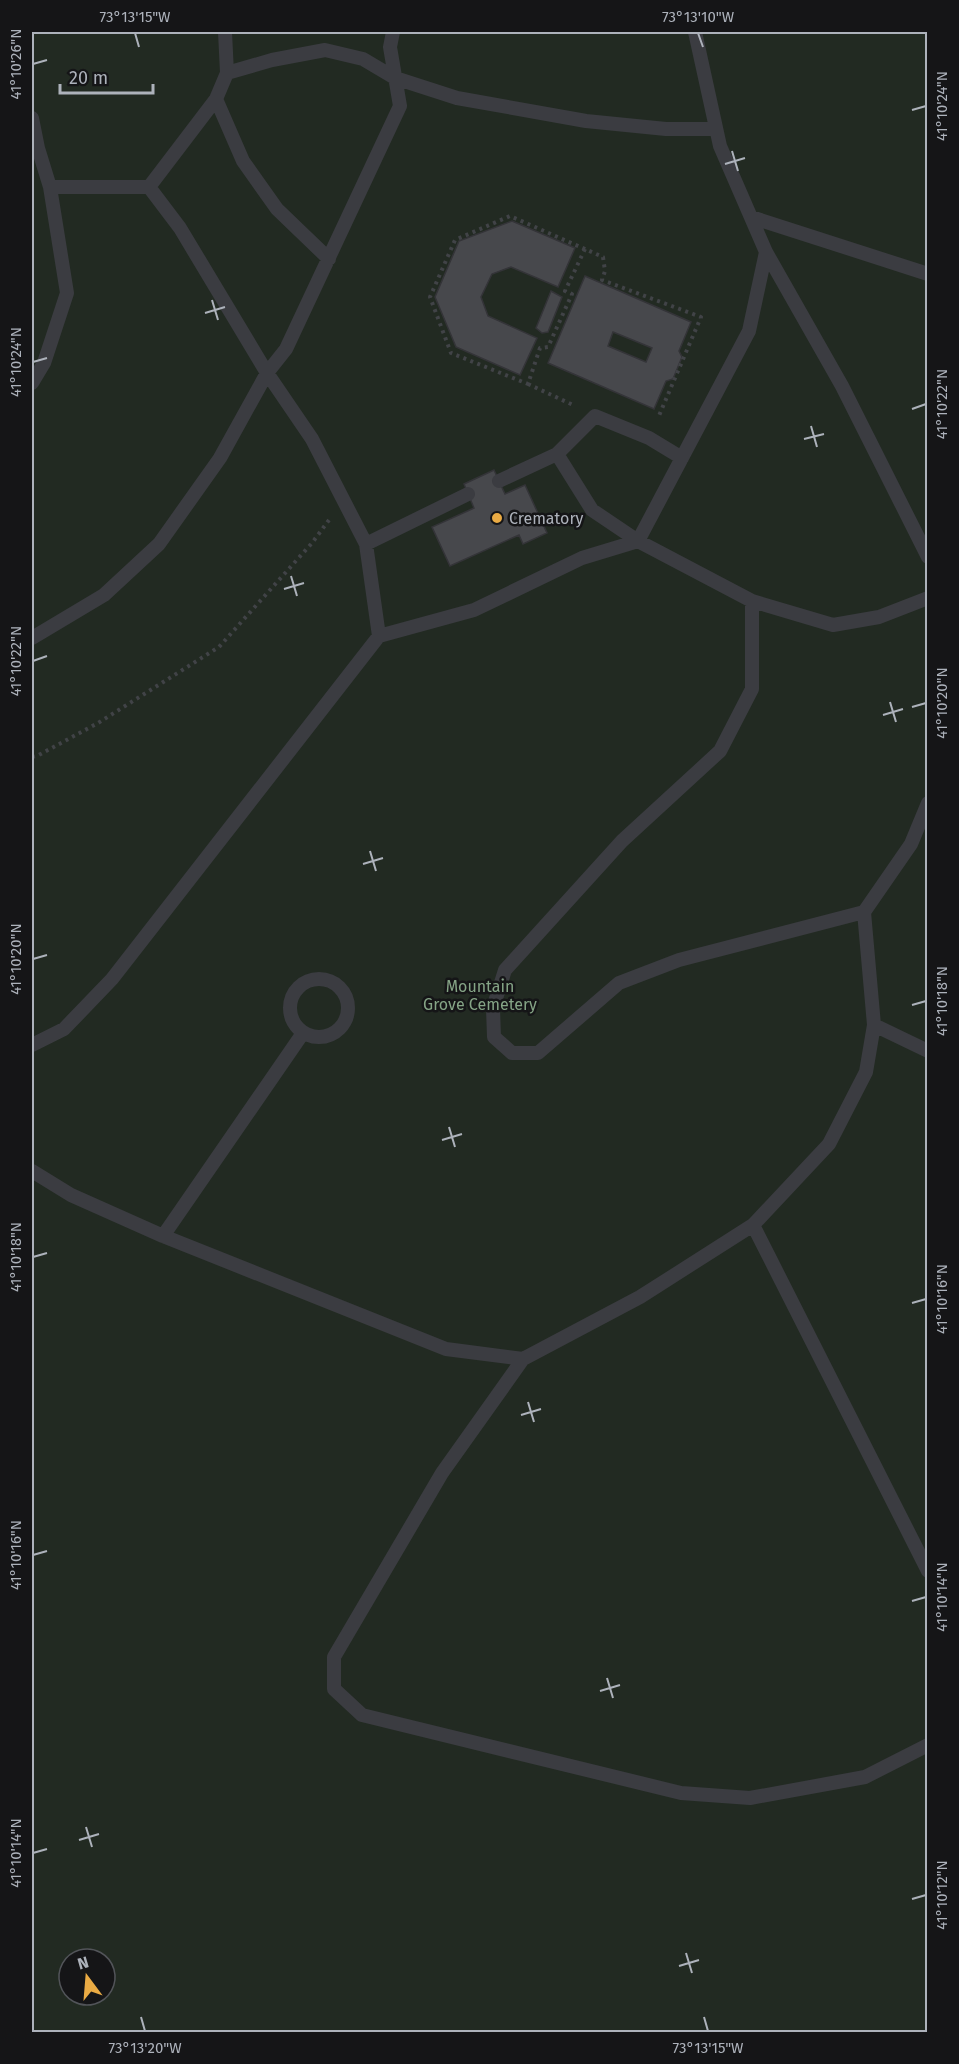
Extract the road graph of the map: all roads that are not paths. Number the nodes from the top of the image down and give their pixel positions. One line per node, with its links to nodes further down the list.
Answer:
1 (225, 32): 4 (lane)
2 (393, 32): 5 (lane)
3 (695, 32): 8 (lane)
4 (227, 74): 5 (lane); 6 (lane)
5 (395, 78): 8 (lane); 14 (lane)
6 (216, 99): 11 (lane); 14 (lane)
7 (32, 118): 9 (lane)
8 (716, 129): 12 (lane)
9 (35, 146): 10 (lane)
10 (50, 187): 11 (lane); 17 (lane)
11 (149, 187): 16 (lane)
12 (751, 217): 13 (lane); 15 (lane)
13 (766, 252): 19 (lane); 24 (lane)
14 (329, 259): 16 (lane)
15 (927, 274)
16 (267, 373): 23 (lane); 28 (lane)
17 (32, 383)
18 (558, 454): 19 (lane); 20 (lane); 22 (lane)
19 (682, 458): 22 (lane)
20 (499, 481)
21 (468, 494): 23 (lane)
22 (638, 541): 26 (lane); 27 (lane)
23 (366, 544): 27 (lane)
24 (927, 557)
25 (927, 598): 26 (lane)
26 (752, 601): 30 (lane)
27 (379, 636): 33 (lane)
28 (32, 638)
29 (927, 803): 30 (lane)
30 (864, 912): 31 (lane)
31 (874, 1025): 34 (lane); 36 (lane)
32 (303, 1033): 32 (lane); 37 (lane)
33 (32, 1045)
34 (927, 1051)
35 (32, 1171): 37 (lane)
36 (753, 1225): 38 (lane); 39 (lane)
37 (162, 1236): 38 (lane)
38 (523, 1359): 40 (lane)
39 (927, 1571)
40 (927, 1745)

